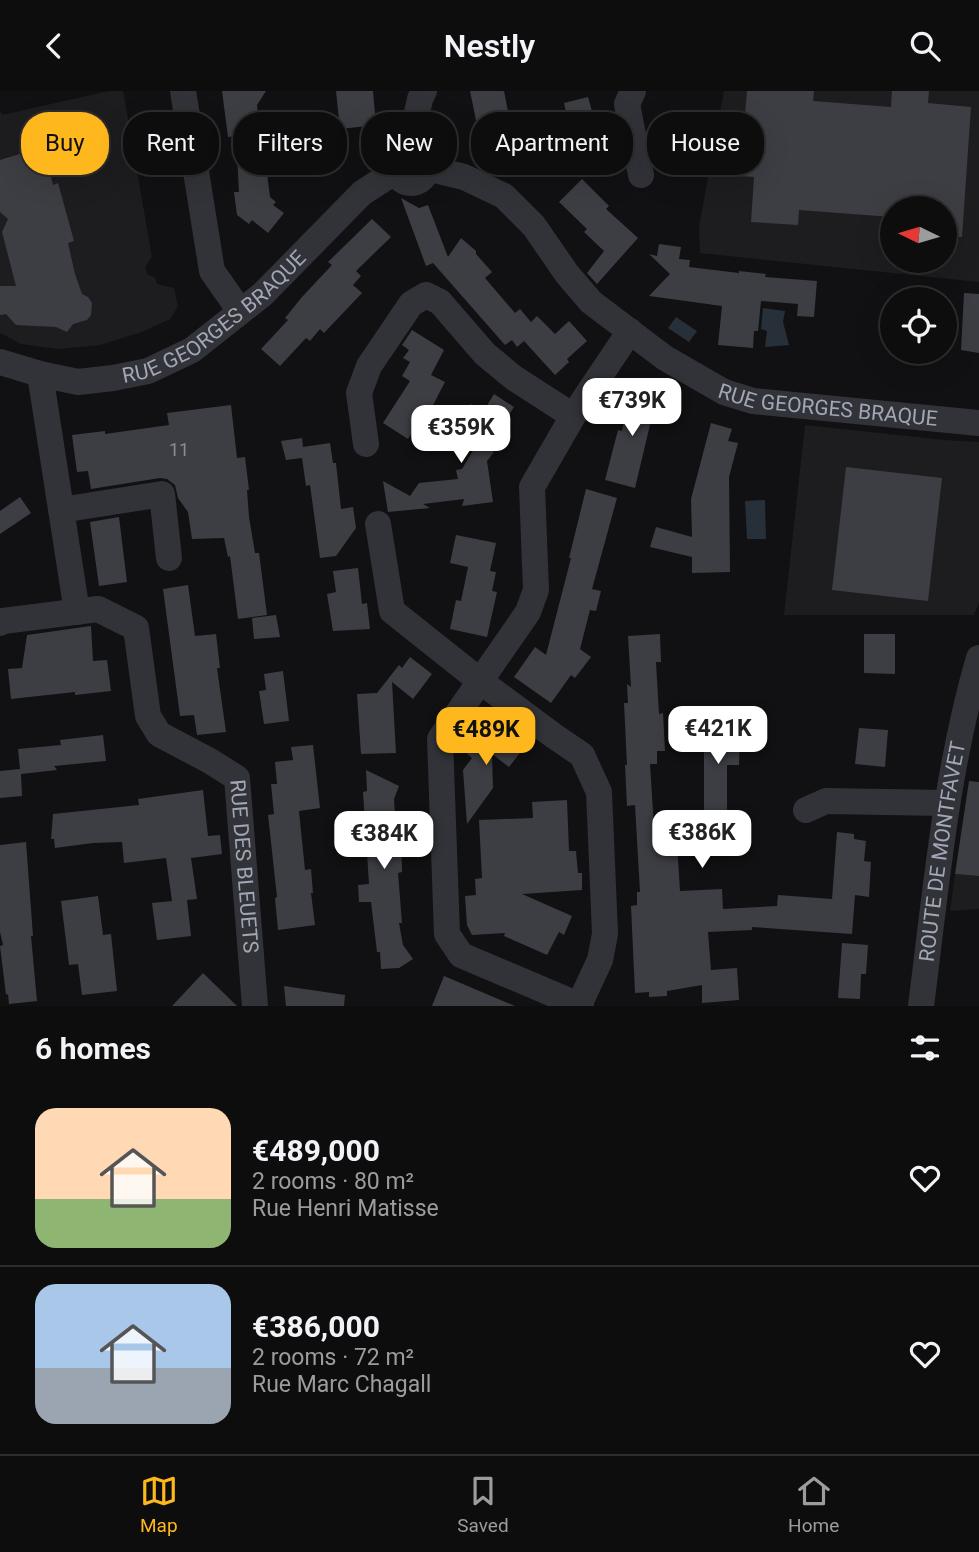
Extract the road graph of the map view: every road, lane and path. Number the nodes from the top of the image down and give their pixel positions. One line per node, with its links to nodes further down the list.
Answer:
1 (183, 91): 8 (street)
2 (424, 91): 4 (street)
3 (633, 91): 7 (street)
4 (418, 112)
5 (391, 175): 8 (street, RUE GEORGES BRAQUE)
6 (456, 175): 9 (street, RUE GEORGES BRAQUE)
7 (641, 175)
8 (240, 311): 11 (street, RUE GEORGES BRAQUE)
9 (630, 331): 12 (street); 13 (street, RUE GEORGES BRAQUE)
10 (0, 362): 11 (street, RUE GEORGES BRAQUE)
11 (40, 374): 15 (street)
12 (573, 416): 14 (street); 21 (street)
13 (979, 423)
14 (366, 444)
15 (61, 510): 17 (street); 18 (street)
16 (379, 524): 21 (street)
17 (169, 558)
18 (77, 612): 19 (street); 25 (street, RUE DES BLEUETS)
19 (0, 623)
20 (979, 657): 22 (street, ROUTE DE MONTFAVET)
21 (480, 681): 24 (street); 24 (street)
22 (946, 803): 23 (street); 26 (street, ROUTE DE MONTFAVET)
23 (806, 810)
24 (580, 1005)
25 (255, 1006)
26 (921, 1006)

